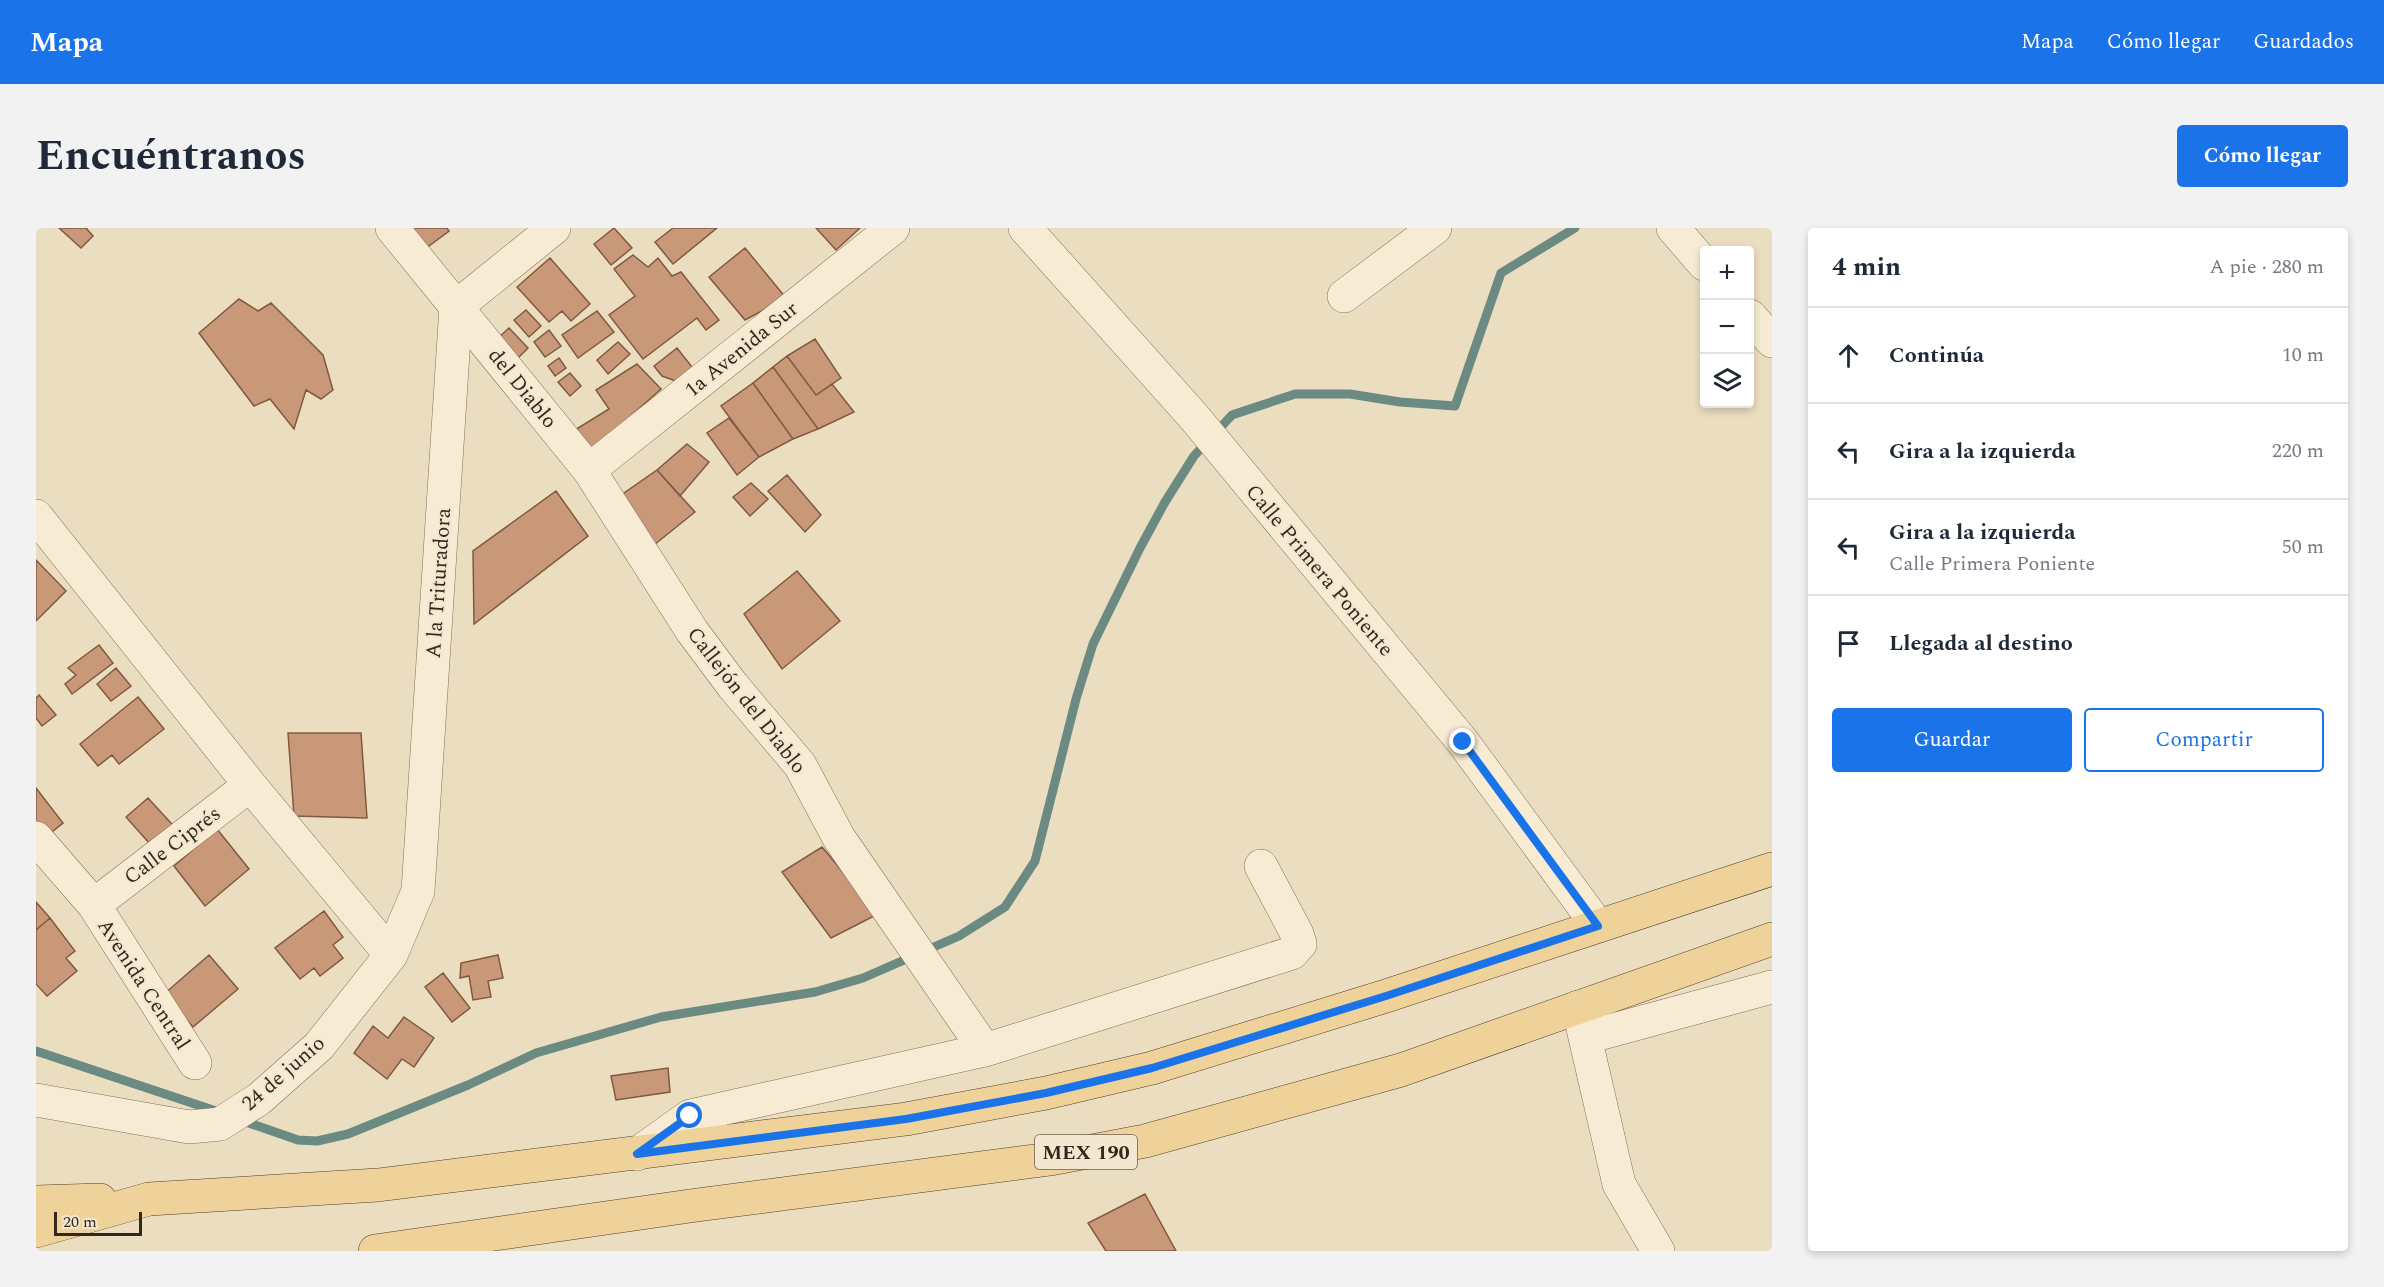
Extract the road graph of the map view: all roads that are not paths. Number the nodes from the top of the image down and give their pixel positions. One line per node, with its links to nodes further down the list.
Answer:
1 (392, 228): 9 (street)
2 (554, 228): 9 (street)
3 (893, 228): 12 (street, 1a Avenida Sur)
4 (1025, 228): 19 (street, Calle Primera Poniente)
5 (1435, 228): 8 (street)
6 (1673, 228): 7 (street)
7 (1700, 259)
8 (1344, 296)
9 (456, 307): 12 (street, del Diablo); 21 (street, A la Trituradora)
10 (1754, 321): 11 (street)
11 (1772, 341)
12 (589, 470): 24 (street, Callejón del Diablo)
13 (36, 516): 14 (street)
14 (250, 785): 18 (street, Calle Ciprés); 21 (street)
15 (36, 838): 18 (street, Avenida Central)
16 (1261, 866): 24 (street)
17 (1772, 868): 19 (main road)
18 (94, 905): 25 (street, Avenida Central)
19 (1598, 926): 27 (main road)
20 (1772, 939): 23 (main road, MEX 190)
21 (391, 956): 26 (street, 24 de junio)
22 (1772, 987): 23 (street)
23 (1582, 1022): 31 (main road, MEX 190); 32 (street)
24 (985, 1050): 27 (street)
25 (195, 1064)
26 (36, 1100)
27 (637, 1154): 28 (main road)
28 (149, 1199): 29 (main road); 30 (main road)
29 (36, 1202)
30 (36, 1231)
31 (375, 1251)
32 (1658, 1251)

